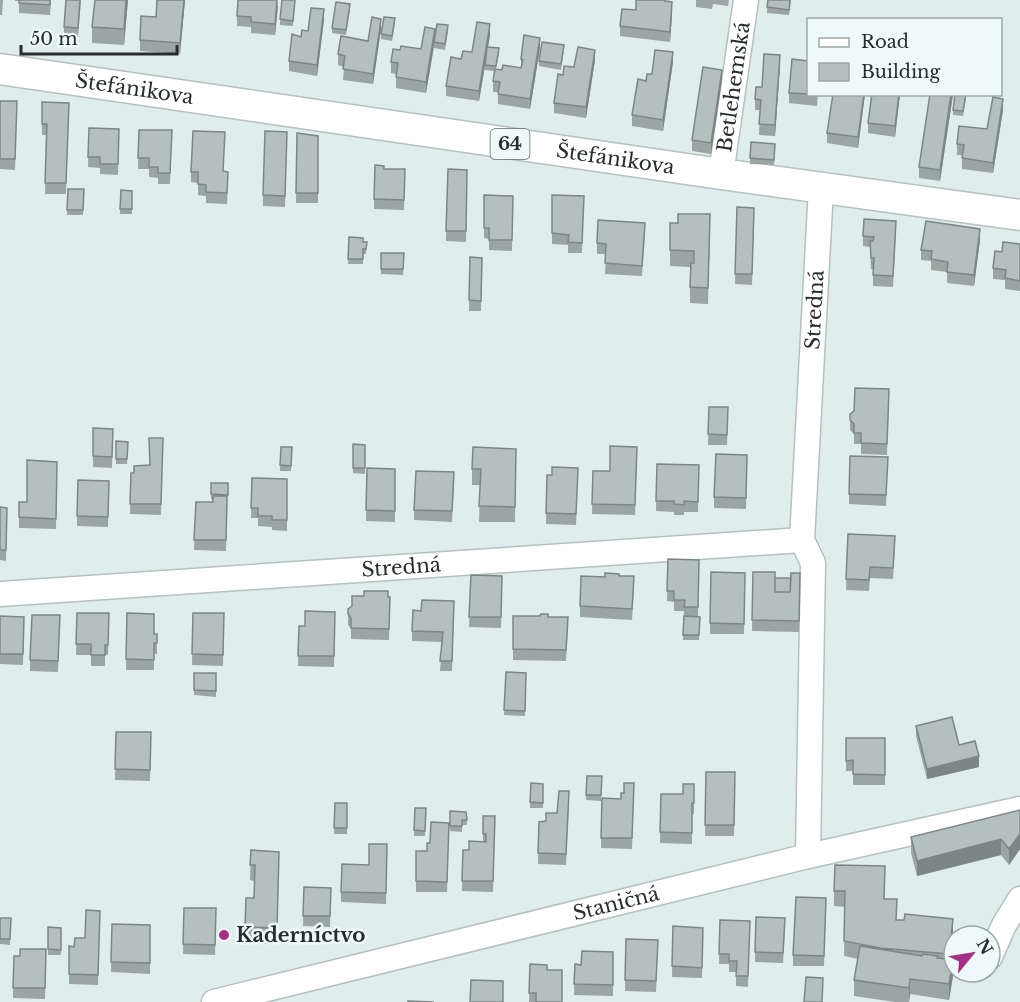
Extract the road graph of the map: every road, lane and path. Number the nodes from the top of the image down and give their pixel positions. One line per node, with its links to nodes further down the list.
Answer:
1 (746, 0): 3 (street, Betlehemská)
2 (0, 69): 3 (main road, Štefánikova / 64)
3 (721, 174): 4 (main road, Štefánikova / 64)
4 (821, 188): 5 (main road, Štefánikova / 64); 6 (street, Stredná)
5 (1020, 214)
6 (802, 540): 7 (street, Stredná); 9 (street, Stredná)
7 (0, 594)
8 (1020, 809): 9 (street, Staničná)
9 (808, 856): 12 (street, Staničná)
10 (1020, 899): 11 (street)
11 (1002, 930)
12 (214, 1002)

